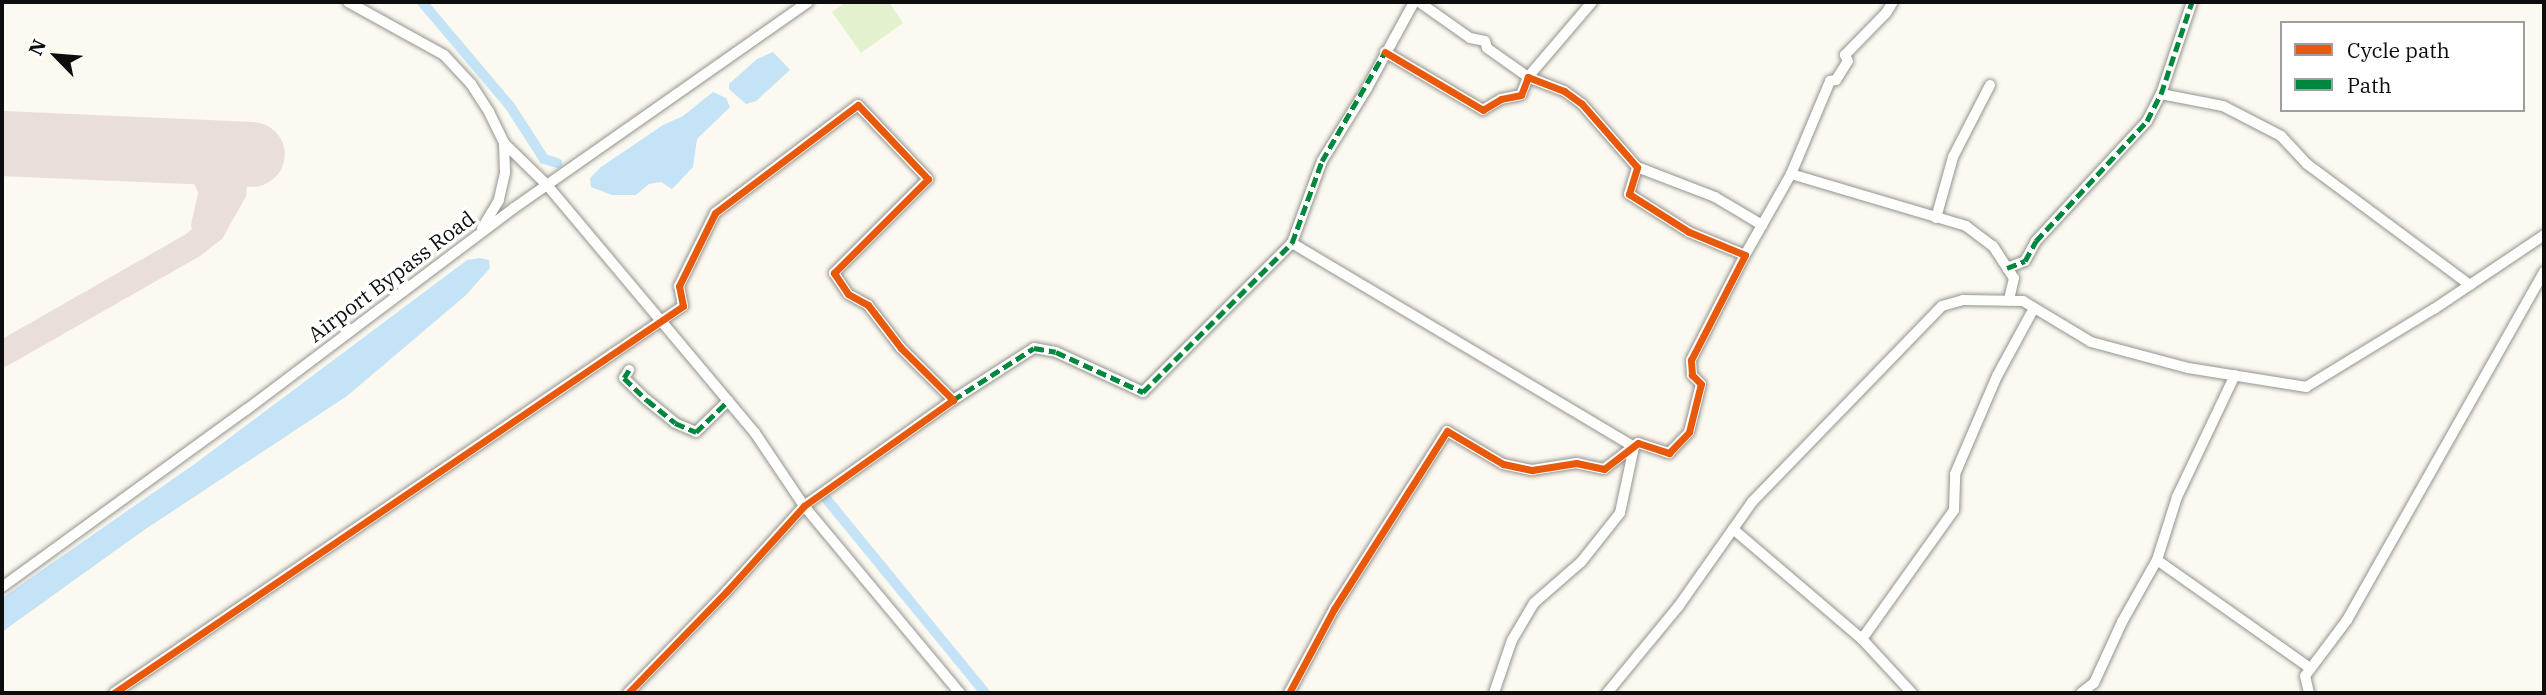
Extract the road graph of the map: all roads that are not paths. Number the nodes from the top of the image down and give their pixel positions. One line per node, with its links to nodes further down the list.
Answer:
1 (348, 2): 12 (street)
2 (807, 2): 15 (street, Airport Bypass Road)
3 (1414, 2): 8 (street)
4 (1419, 2): 9 (street)
5 (1592, 2): 9 (street)
6 (1893, 2): 14 (street)
7 (2192, 2): 11 (street)
8 (1385, 52): 9 (street); 20 (street)
9 (1528, 77): 13 (street)
10 (1990, 85): 16 (street)
11 (2161, 94): 22 (street); 24 (street)
12 (504, 143): 15 (street); 19 (street)
13 (1637, 167): 17 (street); 21 (street)
14 (1791, 174): 16 (street); 17 (street)
15 (548, 184): 19 (street, Airport Bypass Road); 27 (street)
16 (1936, 218): 22 (street)
17 (1762, 225): 21 (street)
18 (2544, 235): 24 (street)
19 (473, 239): 36 (street, Airport Bypass Road)
20 (1292, 243): 30 (street); 32 (street)
21 (1745, 255): 32 (street)
22 (2007, 268): 25 (street)
23 (2544, 272): 38 (street)
24 (2470, 285): 29 (street)
25 (2009, 300): 26 (street); 34 (street)
26 (2034, 308): 29 (street); 37 (street)
27 (661, 322): 30 (street); 31 (street); 39 (street)
28 (629, 370): 31 (street)
29 (2235, 375): 35 (street)
30 (953, 400): 33 (street)
31 (728, 401): 33 (street)
32 (1634, 447): 42 (street); 43 (street)
33 (804, 506): 40 (street); 41 (street)
34 (1733, 528): 37 (street); 44 (street)
35 (2157, 560): 38 (street); 46 (street)
36 (2, 587)
37 (1862, 639): 45 (street)
38 (2310, 668): 47 (street)
39 (114, 693)
40 (628, 693)
41 (960, 693)
42 (1289, 693)
43 (1494, 693)
44 (1607, 693)
45 (1912, 693)
46 (2081, 693)
47 (2309, 693)

